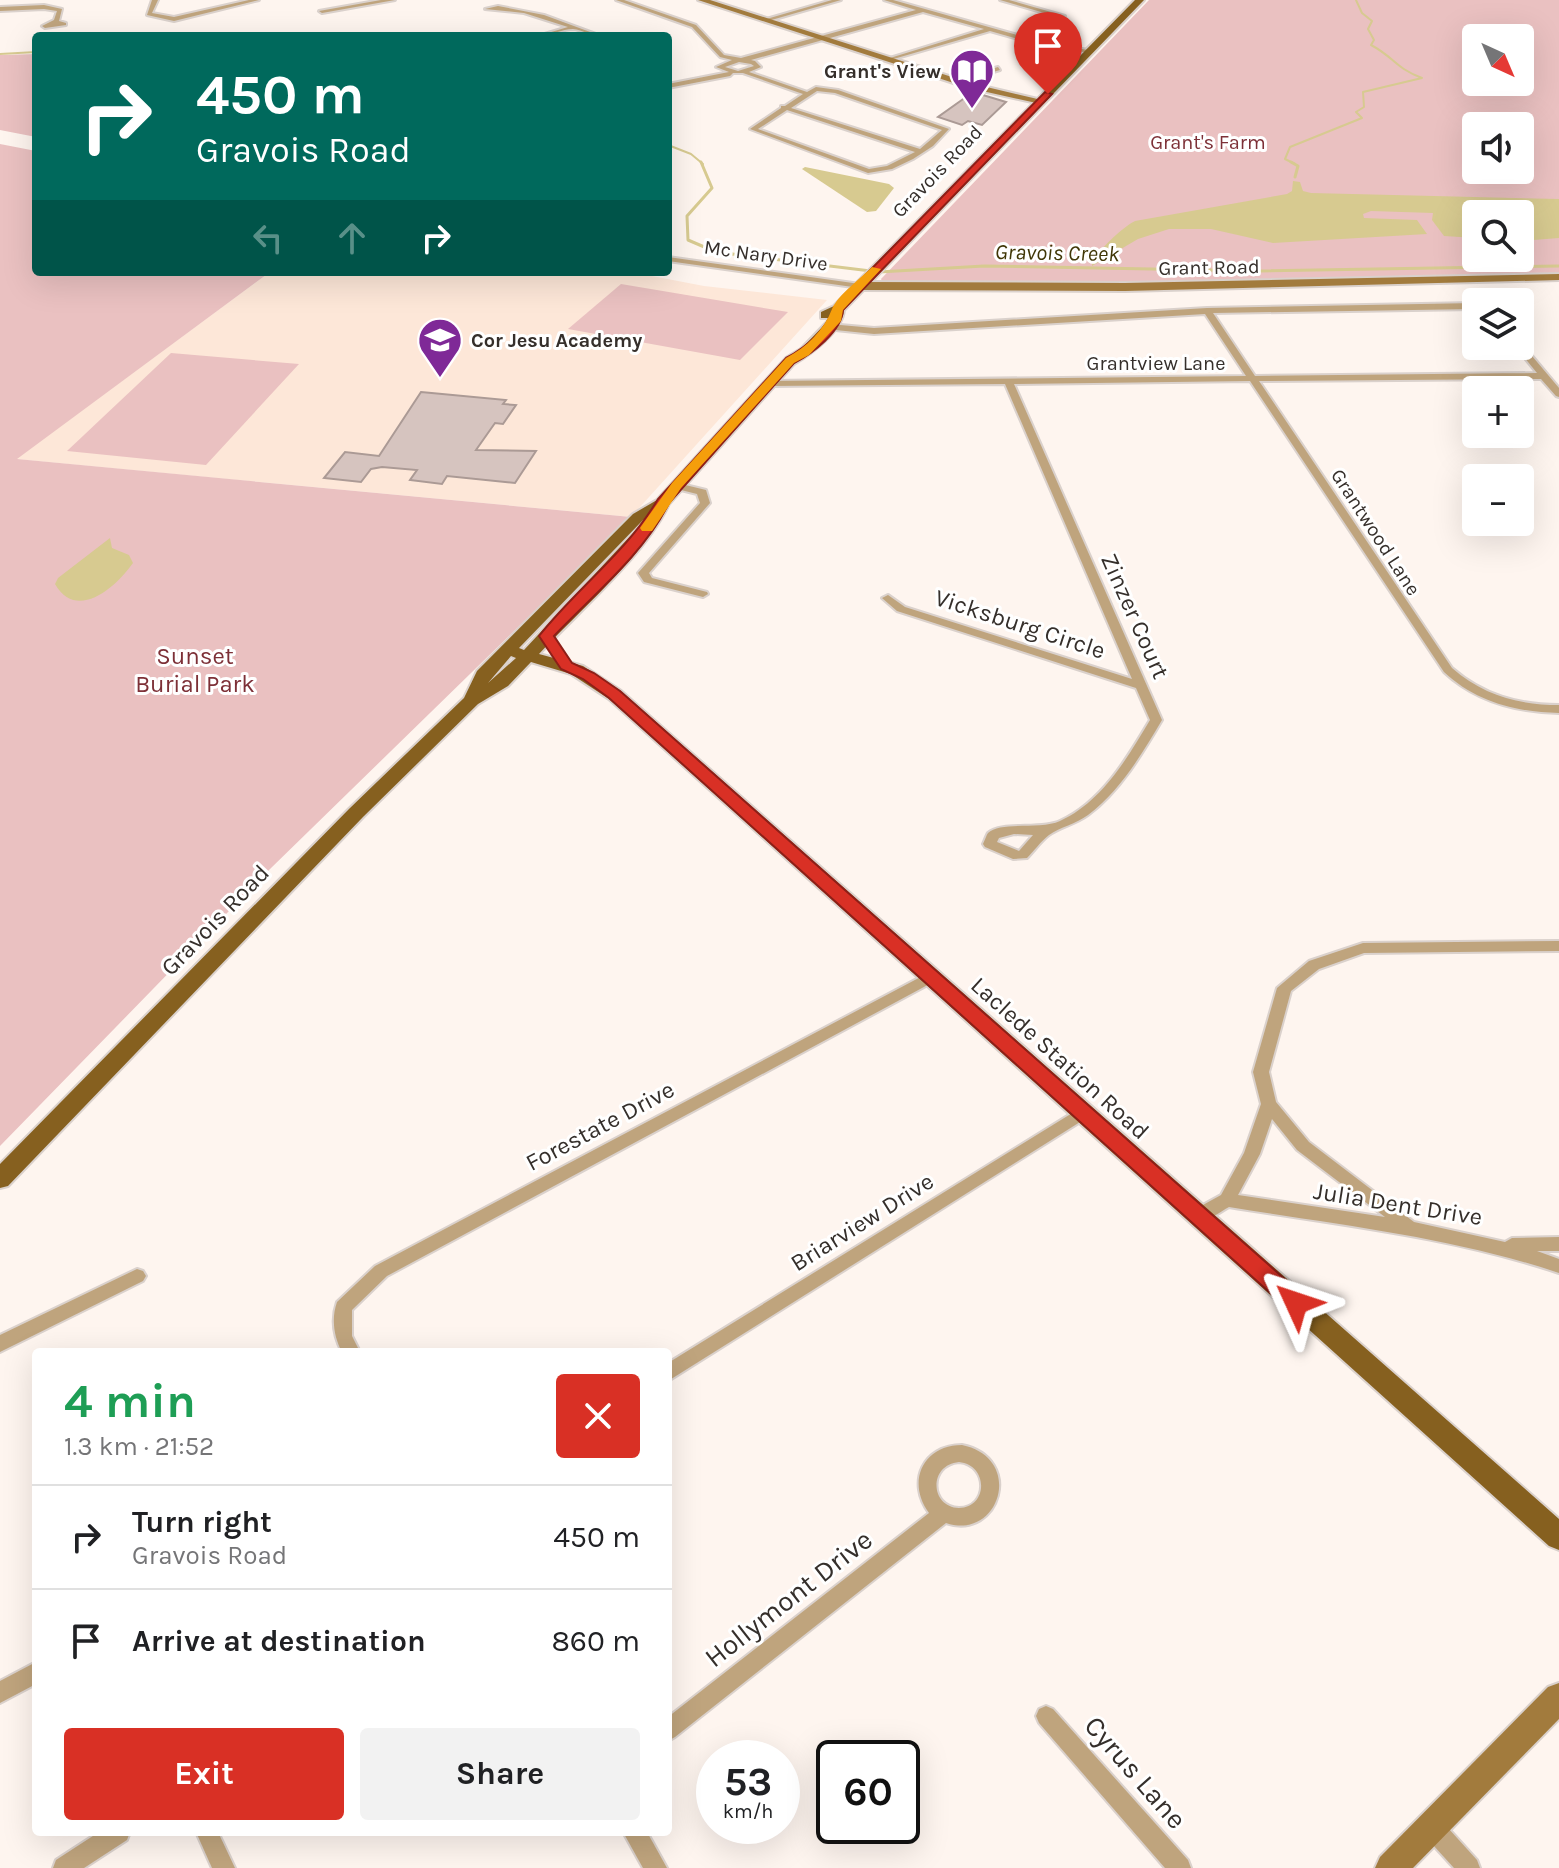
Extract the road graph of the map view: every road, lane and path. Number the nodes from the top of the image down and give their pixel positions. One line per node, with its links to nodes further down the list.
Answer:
1 (155, 0): 2 (street)
2 (256, 0)
3 (392, 0): 15 (street)
4 (619, 0): 27 (street)
5 (702, 0): 17 (street)
6 (838, 0): 17 (street)
7 (887, 0): 14 (street)
8 (1003, 0): 16 (street)
9 (1140, 0): 24 (main road, Gravois Road)
10 (44, 7): 11 (street); 12 (street); 12 (street)
11 (0, 9)
12 (60, 10): 18 (street)
13 (509, 10): 19 (street)
14 (924, 10): 20 (street); 23 (street)
15 (322, 11)
16 (1062, 16)
17 (766, 20): 23 (street)
18 (56, 22)
19 (573, 28): 21 (street); 22 (street)
20 (991, 29): 24 (street); 25 (street)
21 (557, 32)
22 (586, 32)
23 (827, 39): 25 (street); 26 (street); 28 (street)
24 (1091, 51): 34 (main road, Gravois Road)
25 (892, 59): 31 (street)
26 (741, 60): 27 (street); 28 (street)
27 (720, 66): 30 (street); 32 (street)
28 (757, 66): 30 (street); 33 (street)
29 (998, 69): 31 (street)
30 (740, 72): 33 (street)
31 (956, 81): 34 (street)
32 (672, 84)
33 (807, 92): 35 (street); 36 (street)
34 (1041, 101): 39 (main road, Gravois Road)
35 (783, 107): 36 (street); 36 (street)
36 (918, 151)
37 (672, 259): 39 (street, Mc Nary Drive)
38 (1559, 277): 39 (street, Grant Road)
39 (864, 282): 41 (main road, Gravois Road)
40 (1462, 306): 42 (street)
41 (838, 309): 43 (main road, Gravois Road); 45 (main road, Gravois Road)
42 (1207, 311): 43 (street); 47 (street, Grantwood Lane)
43 (829, 327): 45 (main road, Gravois Road)
44 (1530, 360): 46 (street)
45 (790, 361): 48 (main road, Gravois Road)
46 (1543, 376): 47 (street, Grantview Lane); 50 (street)
47 (1252, 381): 49 (street, Grantview Lane); 61 (street, Grantwood Lane)
48 (769, 383): 49 (street, Grantview Lane); 51 (main road, Gravois Road)
49 (1009, 383): 59 (street, Zinzer Court)
50 (1559, 394)
51 (677, 486): 52 (main road, Gravois Road); 53 (street)
52 (663, 502): 55 (main road, Gravois Road); 56 (main road, Gravois Road)
53 (703, 594)
54 (888, 598): 59 (street, Vicksburg Circle)
55 (547, 636): 57 (main road, Gravois Road); 58 (main road)
56 (507, 650): 57 (main road, Laclede Station Road); 60 (main road, Gravois Road)
57 (528, 655): 58 (main road, Laclede Station Road); 60 (main road, Gravois Road)
58 (566, 666): 64 (main road, Laclede Station Road)
59 (1142, 686): 62 (street, Zinzer Court)
60 (472, 700): 67 (main road, Gravois Road)
61 (1559, 709)
62 (1045, 831)
63 (1559, 946): 65 (street)
64 (930, 977): 66 (main road, Laclede Station Road); 76 (street, Forestate Drive)
65 (1269, 1104): 68 (street); 70 (street)
66 (1082, 1113): 69 (main road, Laclede Station Road); 77 (street, Briarview Drive)
67 (0, 1179)
68 (1227, 1200): 69 (street); 70 (street, Julia Dent Drive)
69 (1198, 1216): 79 (main road, Laclede Station Road)
70 (1410, 1227): 72 (street, Julia Dent Drive)
71 (1559, 1244): 72 (street)
72 (1503, 1245): 73 (street, Julia Dent Drive)
73 (1559, 1266)
74 (137, 1276): 75 (street)
75 (0, 1344)
76 (349, 1348)
77 (672, 1370)
78 (945, 1512): 84 (street, Hollymont Drive)
79 (1559, 1537)
80 (32, 1674): 81 (street)
81 (0, 1693)
82 (1559, 1698): 85 (street)
83 (1046, 1716): 92 (street, Cyrus Lane)
84 (672, 1727)
85 (1431, 1826): 93 (street); 94 (street)
86 (113, 1836): 89 (street)
87 (209, 1836): 90 (street)
88 (636, 1836): 91 (street)
89 (64, 1868)
90 (224, 1868)
91 (656, 1868)
92 (1180, 1868)
93 (1391, 1868)
94 (1469, 1868)

